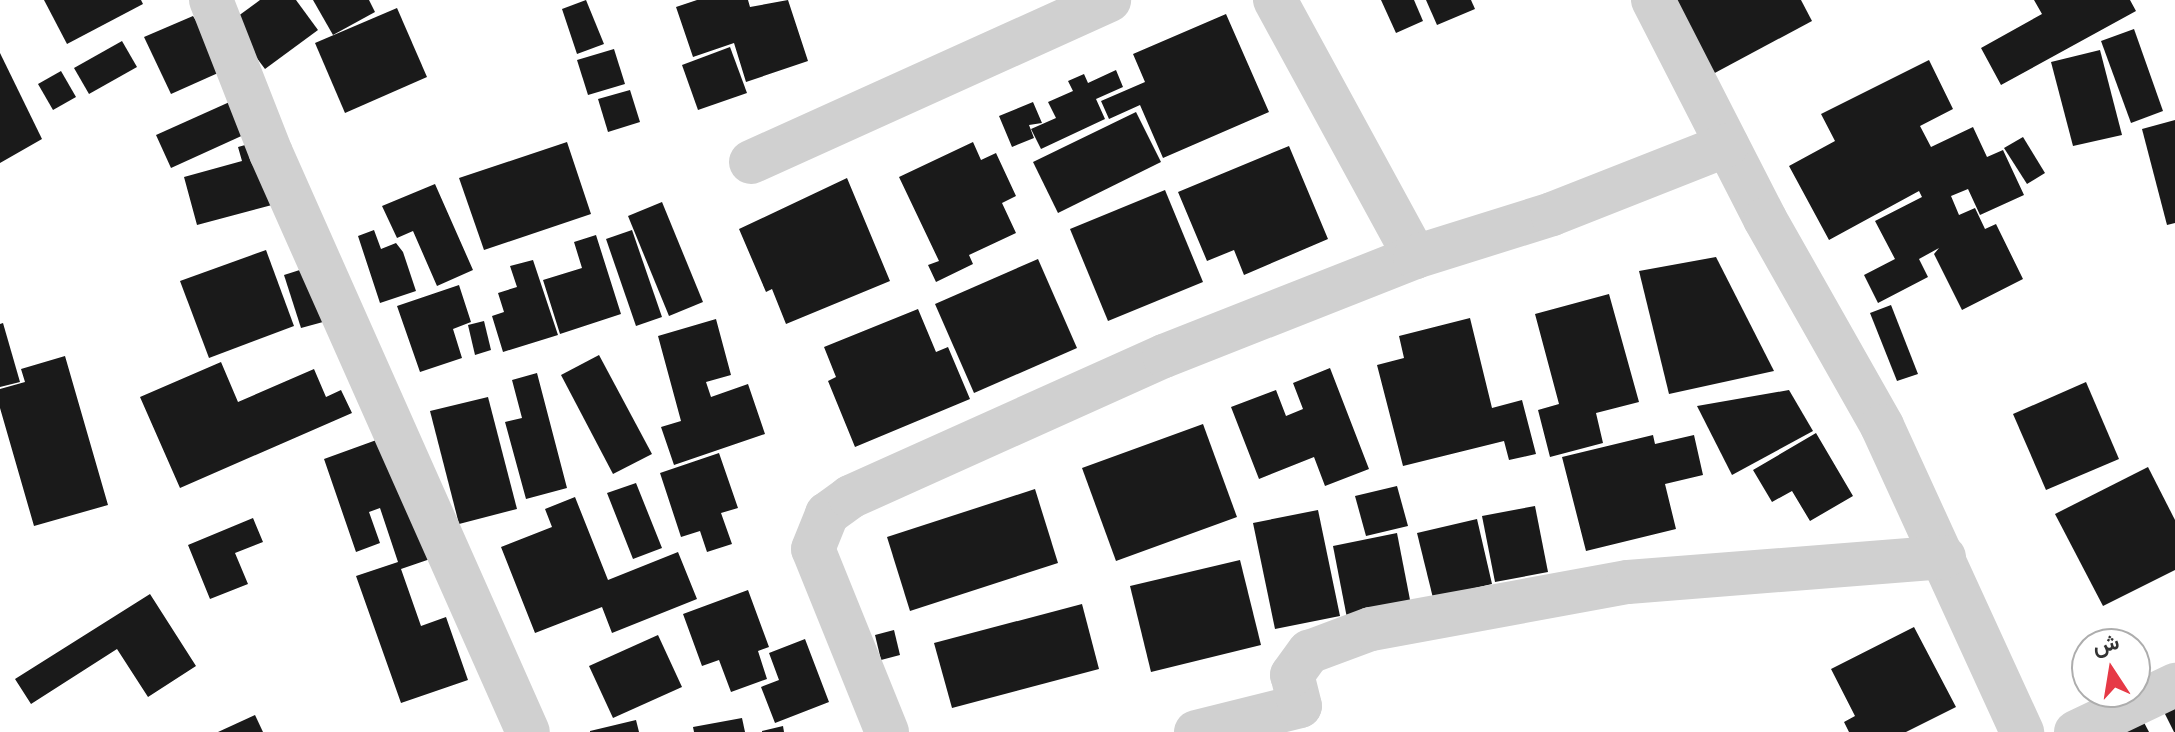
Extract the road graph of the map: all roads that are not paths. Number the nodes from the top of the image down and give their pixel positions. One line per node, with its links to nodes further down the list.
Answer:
1 (211, 0): 11 (street)
2 (1109, 0): 6 (street)
3 (1275, 0): 7 (street)
4 (1653, 0): 5 (street)
5 (1727, 145): 7 (street); 8 (street)
6 (751, 162)
7 (1415, 257): 12 (street)
8 (1944, 557): 10 (street); 14 (street)
9 (2175, 685): 15 (street)
10 (1307, 719): 13 (street)
11 (528, 732)
12 (887, 732)
13 (1196, 732)
14 (2022, 732)
15 (2076, 732)

